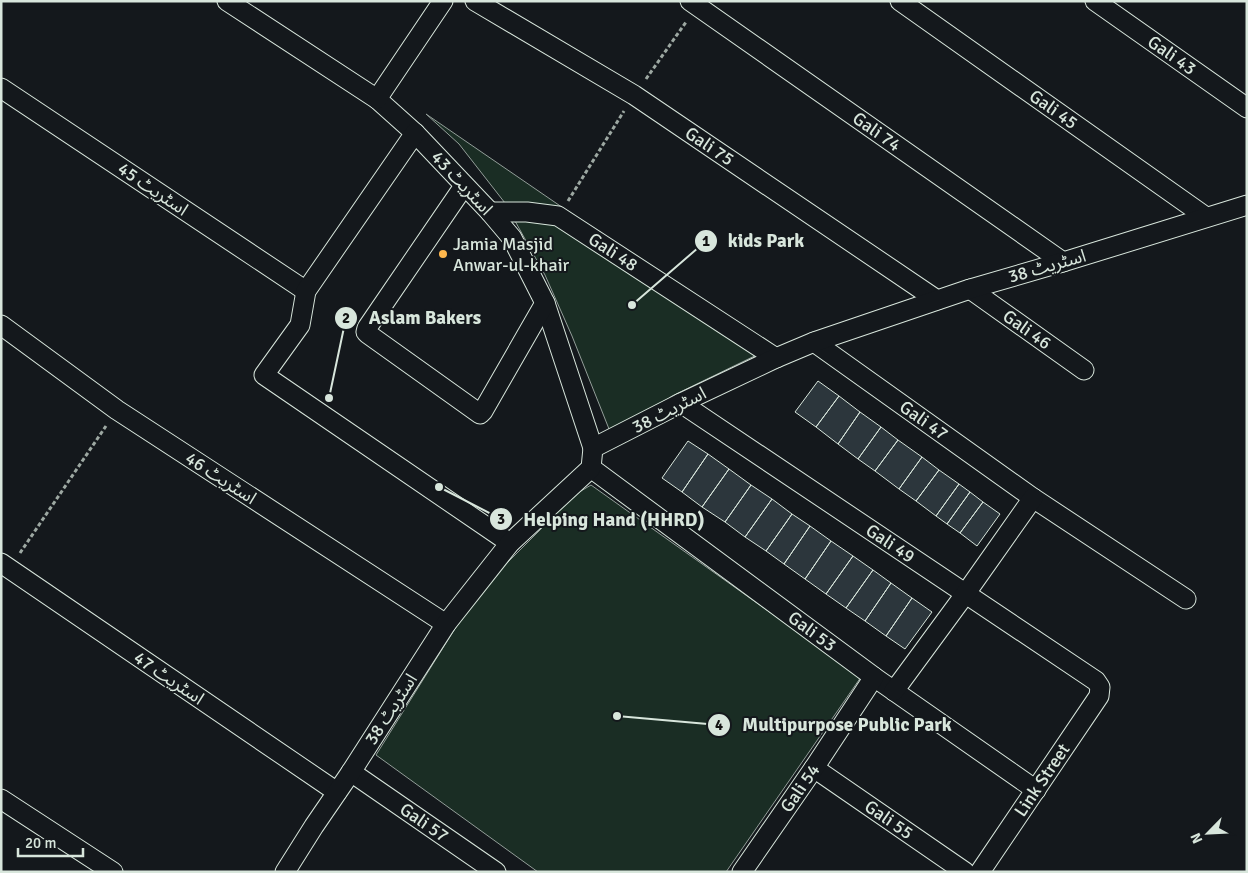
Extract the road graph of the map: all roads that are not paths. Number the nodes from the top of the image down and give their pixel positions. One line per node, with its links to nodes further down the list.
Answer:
1 (227, 1): 8 (street, اسٹریٹ 43)
2 (443, 1): 8 (street)
3 (475, 1): 18 (street, Gali 75)
4 (900, 1): 14 (street, Gali 45)
5 (1095, 1): 9 (street, Gali 43)
6 (698, 3): 15 (street, Gali 74)
7 (1, 88): 17 (street, اسٹریٹ 45)
8 (377, 99): 10 (street, اسٹریٹ 43)
9 (1247, 108)
10 (415, 133): 11 (street, اسٹریٹ 43); 17 (street)
11 (464, 186): 13 (street, اسٹریٹ 43); 19 (street)
12 (1245, 208): 14 (street, اسٹریٹ 38)
13 (490, 212): 19 (street, اسٹریٹ 43); 22 (street, Gali 48)
14 (1206, 218): 15 (street, اسٹریٹ 38)
15 (1063, 262): 16 (street, اسٹریٹ 38)
16 (970, 288): 18 (street, اسٹریٹ 38); 23 (street, Gali 46)
17 (306, 291): 28 (street)
18 (938, 300): 21 (street, اسٹریٹ 38)
19 (544, 303): 25 (street, اسٹریٹ 43)
20 (1, 325): 32 (street, اسٹریٹ 46)
21 (814, 342): 22 (street, اسٹریٹ 38); 27 (street, Gali 47)
22 (776, 358): 24 (street, اسٹریٹ 38)
23 (1084, 370)
24 (681, 403): 25 (street, اسٹریٹ 38); 30 (street, Gali 49)
25 (593, 448): 26 (street)
26 (591, 468): 28 (street, اسٹریٹ 38); 33 (street, Gali 53)
27 (1033, 498): 30 (street); 31 (street, Gali 47)
28 (510, 543): 32 (street, اسٹریٹ 38)
29 (5, 566): 39 (street, اسٹریٹ 47)
30 (966, 593): 34 (street, Gali 49); 35 (street)
31 (1186, 599)
32 (446, 624): 37 (street, اسٹریٹ 38)
33 (874, 677): 35 (street, Gali 53); 36 (street, Gali 54)
34 (1100, 686): 38 (street, Link Street)
35 (894, 690): 38 (street, Gali 53)
36 (814, 768): 44 (street, Gali 54); 45 (street, Gali 55)
37 (351, 772): 39 (street, اسٹریٹ 38); 43 (street, Gali 57)
38 (1036, 790): 46 (street, Link Street)
39 (337, 792): 42 (street, اسٹریٹ 38)
40 (1, 799): 41 (street)
41 (113, 872)
42 (285, 872)
43 (496, 872)
44 (742, 872)
45 (965, 872)
46 (980, 872)

